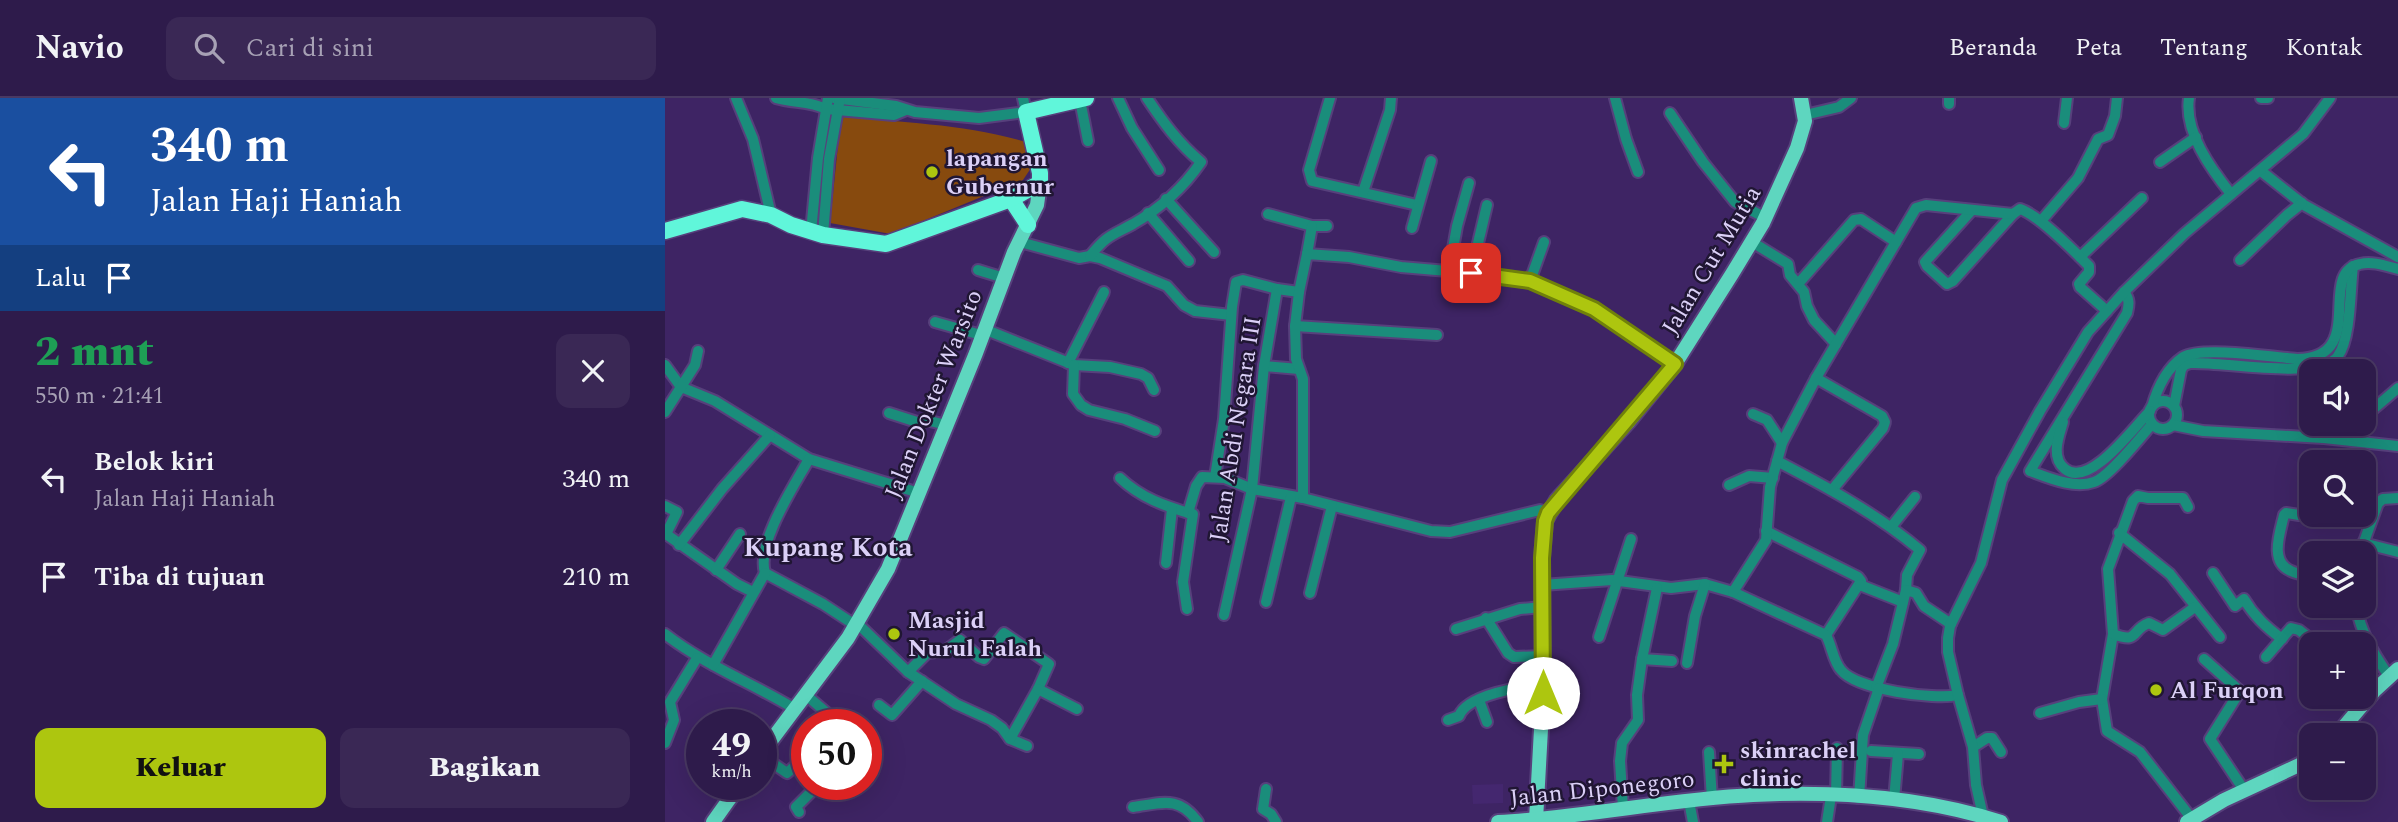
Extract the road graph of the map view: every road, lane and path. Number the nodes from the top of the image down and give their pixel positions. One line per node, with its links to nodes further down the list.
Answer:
1 (736, 98): 46 (street)
2 (776, 98): 19 (street)
3 (834, 98): 19 (street)
4 (917, 98): 21 (street)
5 (1118, 98): 29 (street)
6 (1147, 98): 38 (street)
7 (1330, 98): 34 (street)
8 (1391, 98): 34 (street)
9 (1615, 98): 31 (street)
10 (1801, 98): 23 (main road, Jalan Cut Mutia)
11 (1851, 98): 23 (street)
12 (2067, 98): 24 (street)
13 (2117, 98): 48 (street)
14 (2189, 98): 25 (street)
15 (2261, 98): 16 (street)
16 (2268, 98)
17 (2330, 98): 30 (street)
18 (1083, 99): 20 (highway); 26 (street)
19 (829, 103): 21 (street); 54 (street)
20 (1024, 105): 21 (street); 32 (highway)
21 (911, 111)
22 (1670, 113): 47 (street)
23 (1805, 116): 47 (main road, Jalan Cut Mutia)
24 (2064, 123)
25 (2196, 137): 28 (street); 35 (street)
26 (1088, 141)
27 (1431, 161): 40 (street)
28 (2160, 162)
29 (1160, 170)
30 (2261, 171): 35 (street); 39 (street)
31 (1638, 173)
32 (1040, 183): 37 (highway); 49 (main road, Jalan Dokter Warsito)
33 (1469, 183): 68 (street)
34 (1363, 192): 40 (street)
35 (2231, 194): 76 (street)
36 (2142, 198): 62 (street)
37 (1011, 199): 49 (highway); 54 (highway)
38 (1166, 199): 43 (street); 59 (street)
39 (2302, 203): 63 (street); 64 (street)
40 (1417, 205): 52 (street)
41 (1487, 205): 69 (street)
42 (1972, 210): 45 (street); 45 (street); 57 (street)
43 (1148, 213): 61 (street); 65 (street)
44 (1268, 214): 50 (street)
45 (2013, 214): 48 (street)
46 (771, 215): 53 (highway); 54 (highway)
47 (1766, 218): 56 (main road, Jalan Cut Mutia)
48 (2041, 221): 62 (street)
49 (1028, 225): 55 (main road, Jalan Dokter Warsito)
50 (1312, 226): 51 (street); 60 (street)
51 (1327, 226)
52 (1412, 228)
53 (665, 231)
54 (817, 234)
55 (1020, 242): 61 (street); 70 (main road, Jalan Dokter Warsito)
56 (1752, 242): 72 (street); 86 (main road, Jalan Cut Mutia)
57 (1896, 242): 72 (street); 83 (street)
58 (1544, 243): 71 (street)
59 (1214, 253)
60 (1310, 254): 68 (street); 75 (street)
61 (1090, 256): 78 (street)
62 (2080, 257): 77 (street)
63 (2398, 257)
64 (2240, 260)
65 (1189, 261)
66 (2398, 269): 87 (street)
67 (978, 270): 70 (street)
68 (1449, 271): 69 (street)
69 (1471, 273): 71 (street)
70 (1004, 278): 81 (main road, Jalan Dokter Warsito)
71 (1530, 281): 86 (street)
72 (1798, 284): 83 (street)
73 (1277, 289): 75 (street); 78 (street); 89 (street, Jalan Abdi Negara III)
74 (1104, 292): 85 (street)
75 (1299, 292): 80 (street)
76 (2124, 292): 77 (street); 95 (street)
77 (2107, 311): 114 (street)
78 (1231, 315): 117 (street)
79 (935, 322): 81 (street)
80 (1295, 326): 82 (street); 90 (street)
81 (982, 332): 85 (street); 103 (main road, Jalan Dokter Warsito)
82 (1437, 335)
83 (1836, 344): 91 (street)
84 (698, 352): 92 (street)
85 (1071, 364): 94 (street); 105 (street)
86 (1675, 364): 132 (main road, Jalan Cut Mutia)
87 (2296, 364): 96 (street); 98 (street)
88 (665, 365): 92 (street)
89 (1264, 366): 90 (street); 121 (street, Jalan Abdi Negara III)
90 (1299, 369): 124 (street)
91 (1817, 378): 111 (street); 122 (street)
92 (681, 387): 99 (street); 106 (street)
93 (2398, 388): 97 (street)
94 (1154, 390)
95 (2069, 406): 98 (street); 116 (street)
96 (2174, 406): 98 (street); 104 (street)
97 (2376, 407)
98 (2151, 409): 102 (street)
99 (665, 412)
100 (889, 413): 103 (street)
101 (1753, 414): 111 (street)
102 (2152, 424): 104 (street); 116 (street)
103 (946, 425): 123 (main road, Jalan Dokter Warsito)
104 (2173, 425): 109 (street)
105 (1154, 431)
106 (770, 435): 113 (street); 141 (street)
107 (2327, 436): 109 (street)
108 (2346, 436): 110 (street)
109 (2323, 438): 110 (street)
110 (2345, 441): 112 (street)
111 (1782, 443): 115 (street)
112 (2398, 446)
113 (809, 459): 123 (street); 146 (street)
114 (2013, 460): 116 (street); 168 (street)
115 (1777, 461): 119 (street); 122 (street)
116 (2030, 471)
117 (1215, 477): 121 (street); 133 (street)
118 (1120, 478): 131 (street)
119 (1773, 478): 120 (street); 136 (street)
120 (1730, 485)
121 (1252, 489): 124 (street); 164 (street, Jalan Abdi Negara III)
122 (1832, 490): 135 (street)
123 (919, 493): 167 (main road, Jalan Dokter Warsito)
124 (1297, 497): 129 (street); 158 (street)
125 (1915, 497): 135 (street)
126 (2398, 498): 127 (street)
127 (2378, 503): 140 (street)
128 (665, 506): 141 (street)
129 (1332, 506): 132 (street); 156 (street)
130 (2188, 507): 137 (street)
131 (1172, 509): 133 (street); 144 (street)
132 (1548, 513): 151 (main road)
133 (1193, 514): 162 (street)
134 (2299, 515): 148 (street)
135 (1891, 527): 157 (street)
136 (1766, 531): 152 (street); 155 (street)
137 (2119, 533): 161 (street); 172 (street)
138 (740, 534): 145 (street)
139 (1631, 539): 149 (street)
140 (2364, 541)
141 (679, 545): 145 (street)
142 (2376, 550): 143 (street)
143 (2398, 552)
144 (1166, 563)
145 (716, 570): 154 (street)
146 (765, 573): 154 (street); 167 (street)
147 (2213, 573): 176 (street)
148 (2299, 575)
149 (1618, 581): 151 (street); 153 (street); 159 (street)
150 (1705, 584): 153 (street); 155 (street); 183 (street)
151 (1542, 585): 160 (main road)
152 (1860, 585): 157 (street); 173 (street)
153 (1657, 588): 180 (street)
154 (753, 592): 184 (street)
155 (1733, 592): 173 (street)
156 (1311, 593)
157 (1905, 596): 168 (street); 190 (street)
158 (1266, 602)
159 (1609, 606): 163 (street); 174 (street)
160 (1543, 607): 165 (street); 177 (main road)
161 (2195, 607): 172 (street); 175 (street)
162 (1187, 609)
163 (1622, 611)
164 (1224, 615)
165 (1486, 618): 169 (street); 177 (street)
166 (2358, 618): 186 (street)
167 (856, 624): 185 (street); 192 (main road, Jalan Dokter Warsito)
168 (1951, 624): 193 (street)
169 (1456, 629)
170 (2302, 632): 176 (street)
171 (665, 634): 179 (street)
172 (2113, 634): 194 (street)
173 (1826, 635): 190 (street)
174 (1598, 637)
175 (2220, 637)
176 (2282, 639): 178 (street)
177 (1543, 656): 189 (main road)
178 (2266, 656)
179 (697, 658): 184 (street); 197 (street)
180 (1642, 659): 182 (street); 231 (street)
181 (2204, 659): 222 (street)
182 (1672, 661)
183 (1687, 663)
184 (713, 665): 198 (street)
185 (908, 672): 187 (street); 191 (street)
186 (2394, 672): 188 (main road)
187 (922, 681): 196 (street); 210 (street)
188 (2376, 681)
189 (1543, 685): 195 (street); 234 (main road)
190 (1877, 688): 193 (street); 224 (street)
191 (1038, 689): 200 (street); 210 (street)
192 (806, 695): 198 (main road, Jalan Dokter Warsito); 199 (street)
193 (1958, 695): 213 (street)
194 (2102, 699): 204 (street); 235 (street)
195 (1479, 700): 206 (street); 207 (street)
196 (879, 705)
197 (669, 708): 211 (street)
198 (795, 709)
199 (823, 709)
200 (1077, 709)
201 (2353, 709): 203 (street)
202 (2358, 709): 203 (main road)
203 (2357, 712): 208 (main road)
204 (2040, 713)
205 (791, 714): 209 (main road, Jalan Dokter Warsito)
206 (1448, 720)
207 (1487, 722)
208 (2347, 723)
209 (777, 733)
210 (1010, 739): 212 (street)
211 (665, 743)
212 (1027, 747)
213 (1973, 747): 217 (street); 233 (street)
214 (1837, 748): 223 (street)
215 (1871, 751): 218 (street)
216 (1709, 752): 225 (street)
217 (2001, 752)
218 (1898, 754): 219 (street); 228 (street)
219 (1919, 754)
220 (2299, 766): 222 (main road)
221 (1266, 789): 238 (street)
222 (2244, 790): 235 (main road)
223 (1834, 796): 224 (main road, Jalan Diponegoro); 225 (main road, Jalan Diponegoro); 241 (street)
224 (1859, 798): 228 (main road, Jalan Diponegoro)
225 (1712, 799): 229 (main road, Jalan Diponegoro)
226 (729, 800): 236 (main road)
227 (803, 800): 232 (street)
228 (1894, 800): 233 (main road, Jalan Diponegoro)
229 (1689, 801): 231 (main road, Jalan Diponegoro); 240 (street)
230 (1133, 807): 237 (street)
231 (1623, 808): 234 (main road, Jalan Diponegoro)
232 (799, 811)
233 (1983, 816): 242 (main road, Jalan Diponegoro)
234 (1536, 820): 239 (main road, Jalan Diponegoro)
235 (2189, 821)
236 (713, 822)
237 (1198, 822)
238 (1276, 822)
239 (1498, 822)
240 (1693, 822)
241 (1828, 822)
242 (2001, 822)

